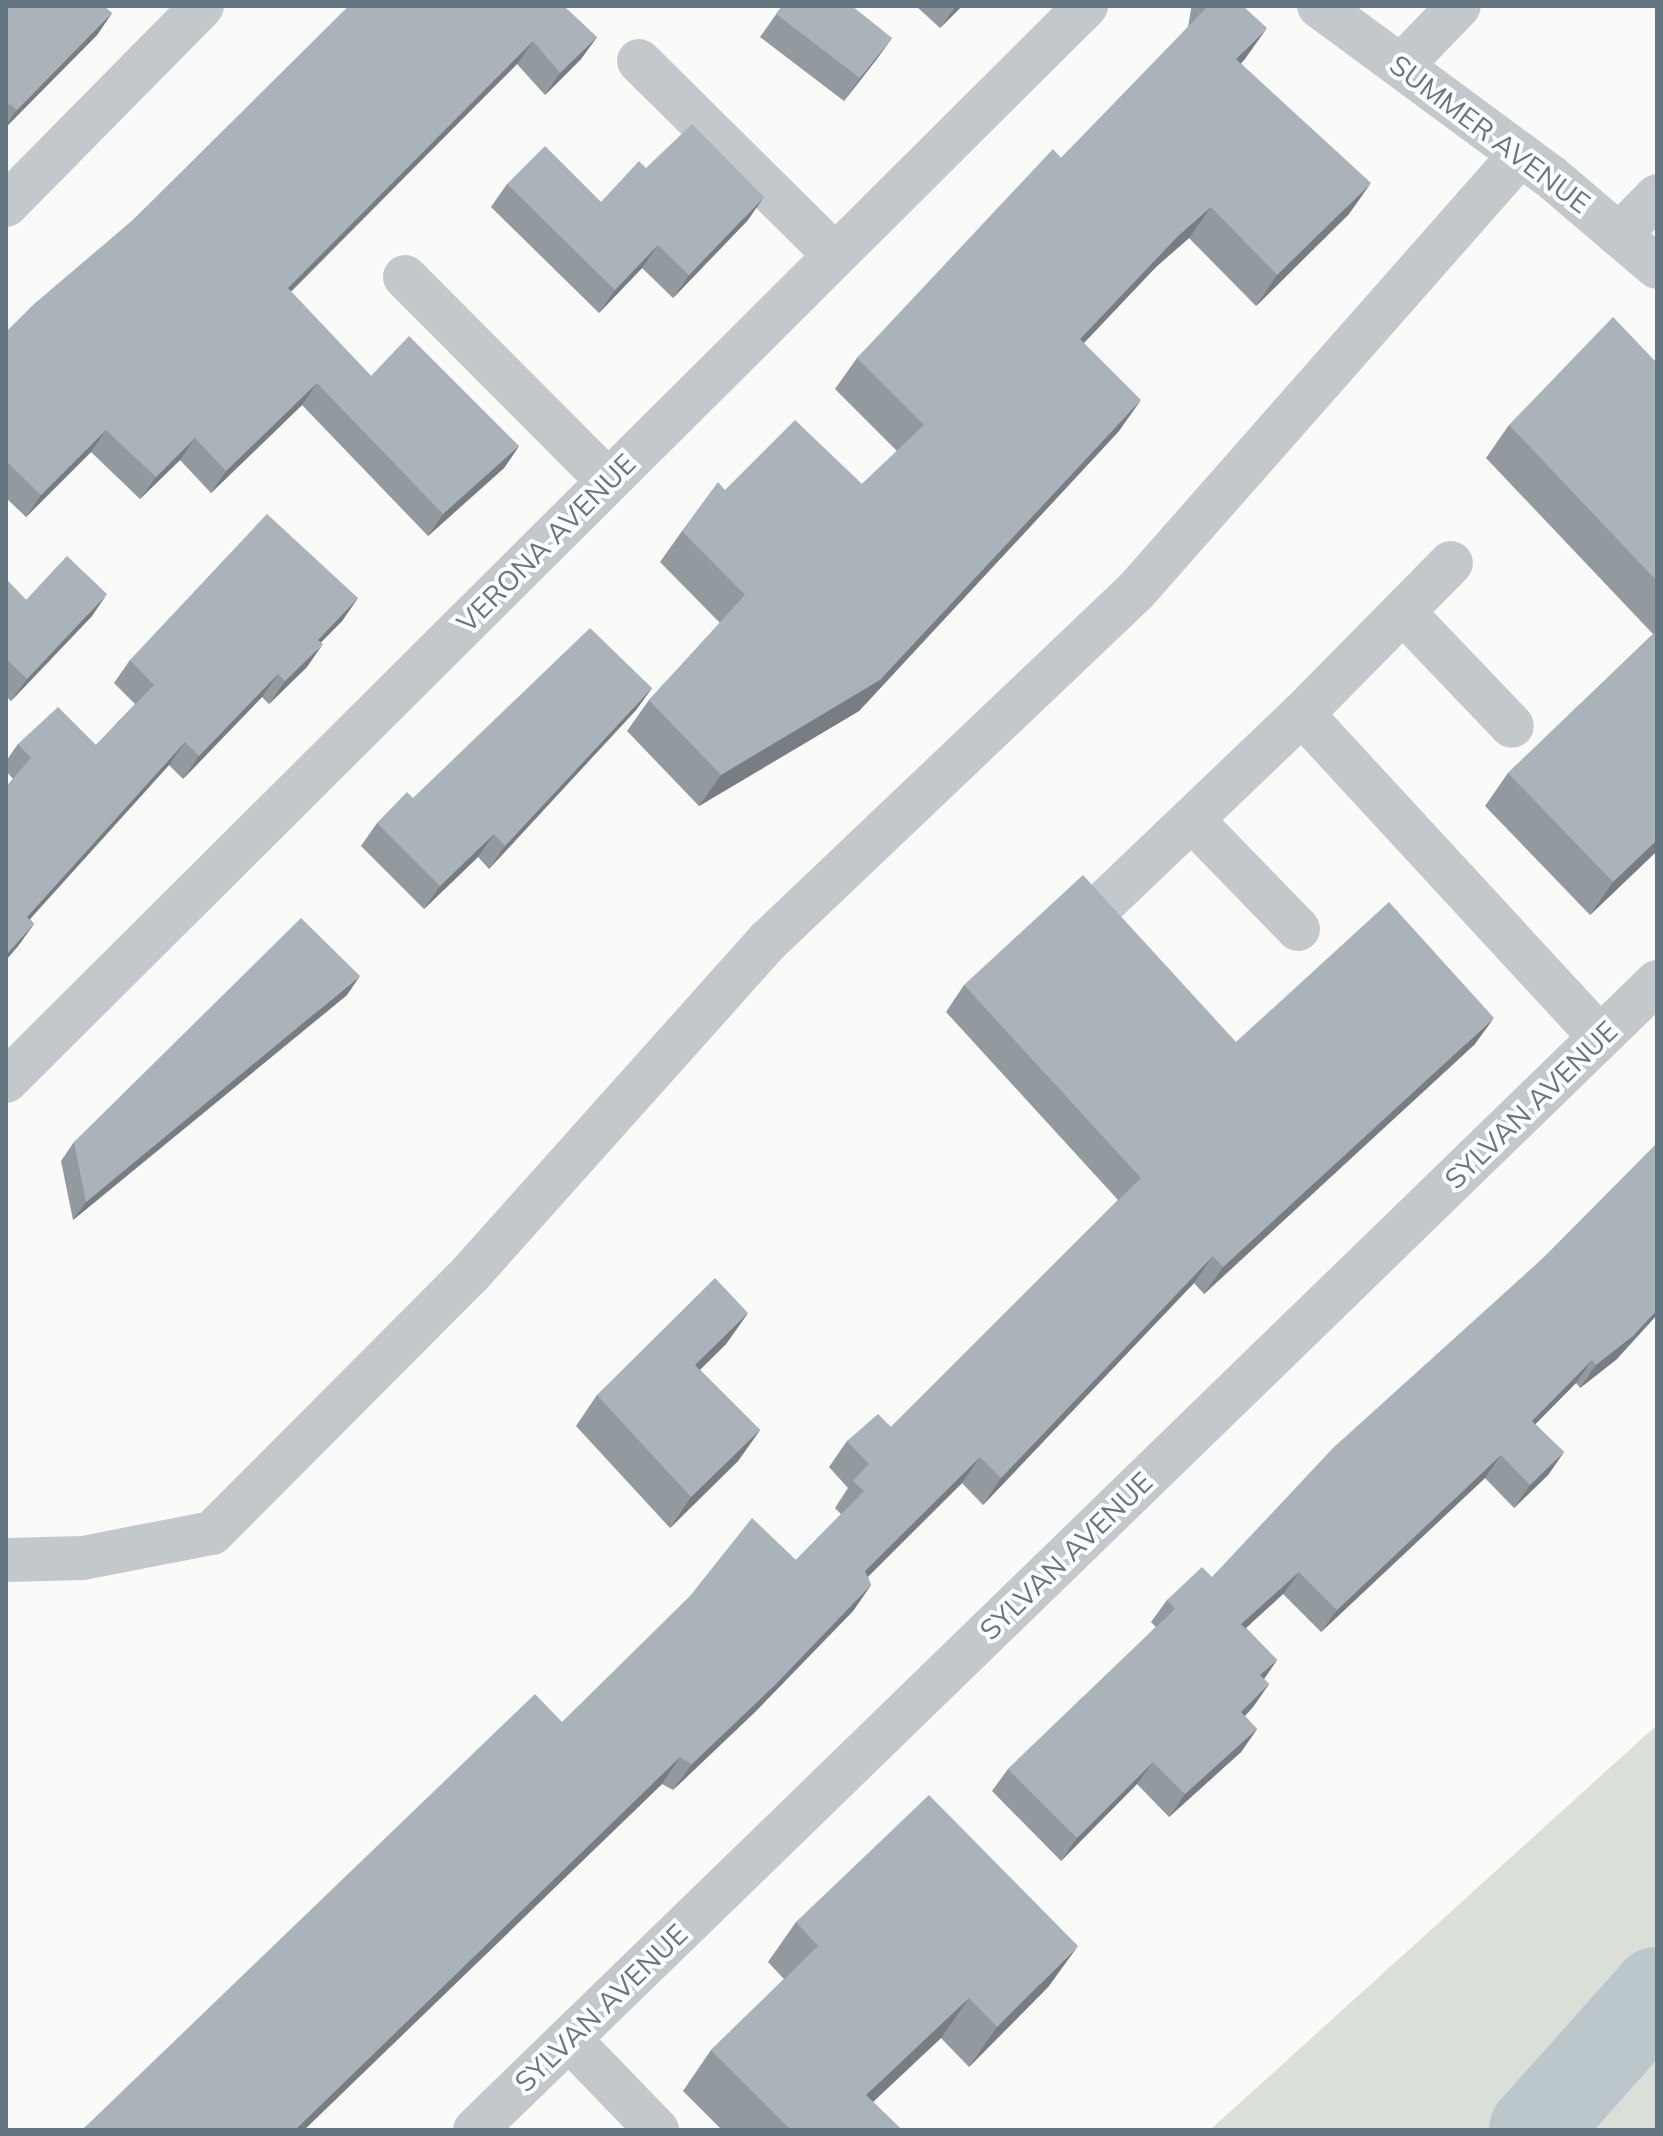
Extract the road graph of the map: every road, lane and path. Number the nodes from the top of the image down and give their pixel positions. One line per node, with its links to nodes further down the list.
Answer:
1 (202, 6): 9 (street)
2 (1086, 6): 11 (street, VERONA AVENUE)
3 (1319, 6): 6 (street, SUMMER AVENUE)
4 (1459, 6): 6 (street)
5 (639, 61): 11 (street)
6 (1401, 66): 7 (street, SUMMER AVENUE)
7 (1521, 154): 10 (street, SUMMER AVENUE); 25 (street)
8 (1657, 196): 10 (street)
9 (6, 205)
10 (1619, 235): 12 (street, SUMMER AVENUE)
11 (835, 255): 14 (street, VERONA AVENUE)
12 (1657, 267)
13 (405, 277): 14 (street)
14 (608, 481): 24 (street, VERONA AVENUE)
15 (1451, 563): 16 (street)
16 (1404, 613): 17 (street); 18 (street)
17 (1302, 714): 19 (street); 23 (street)
18 (1512, 726)
19 (1192, 820): 20 (street); 21 (street)
20 (1103, 904)
21 (1298, 929)
22 (1657, 982): 23 (street, SYLVAN AVENUE)
23 (1600, 1037): 26 (street, SYLVAN AVENUE)
24 (6, 1081)
25 (6, 1560)
26 (569, 2039): 27 (street, SYLVAN AVENUE); 28 (street)
27 (475, 2130)
28 (657, 2130)

